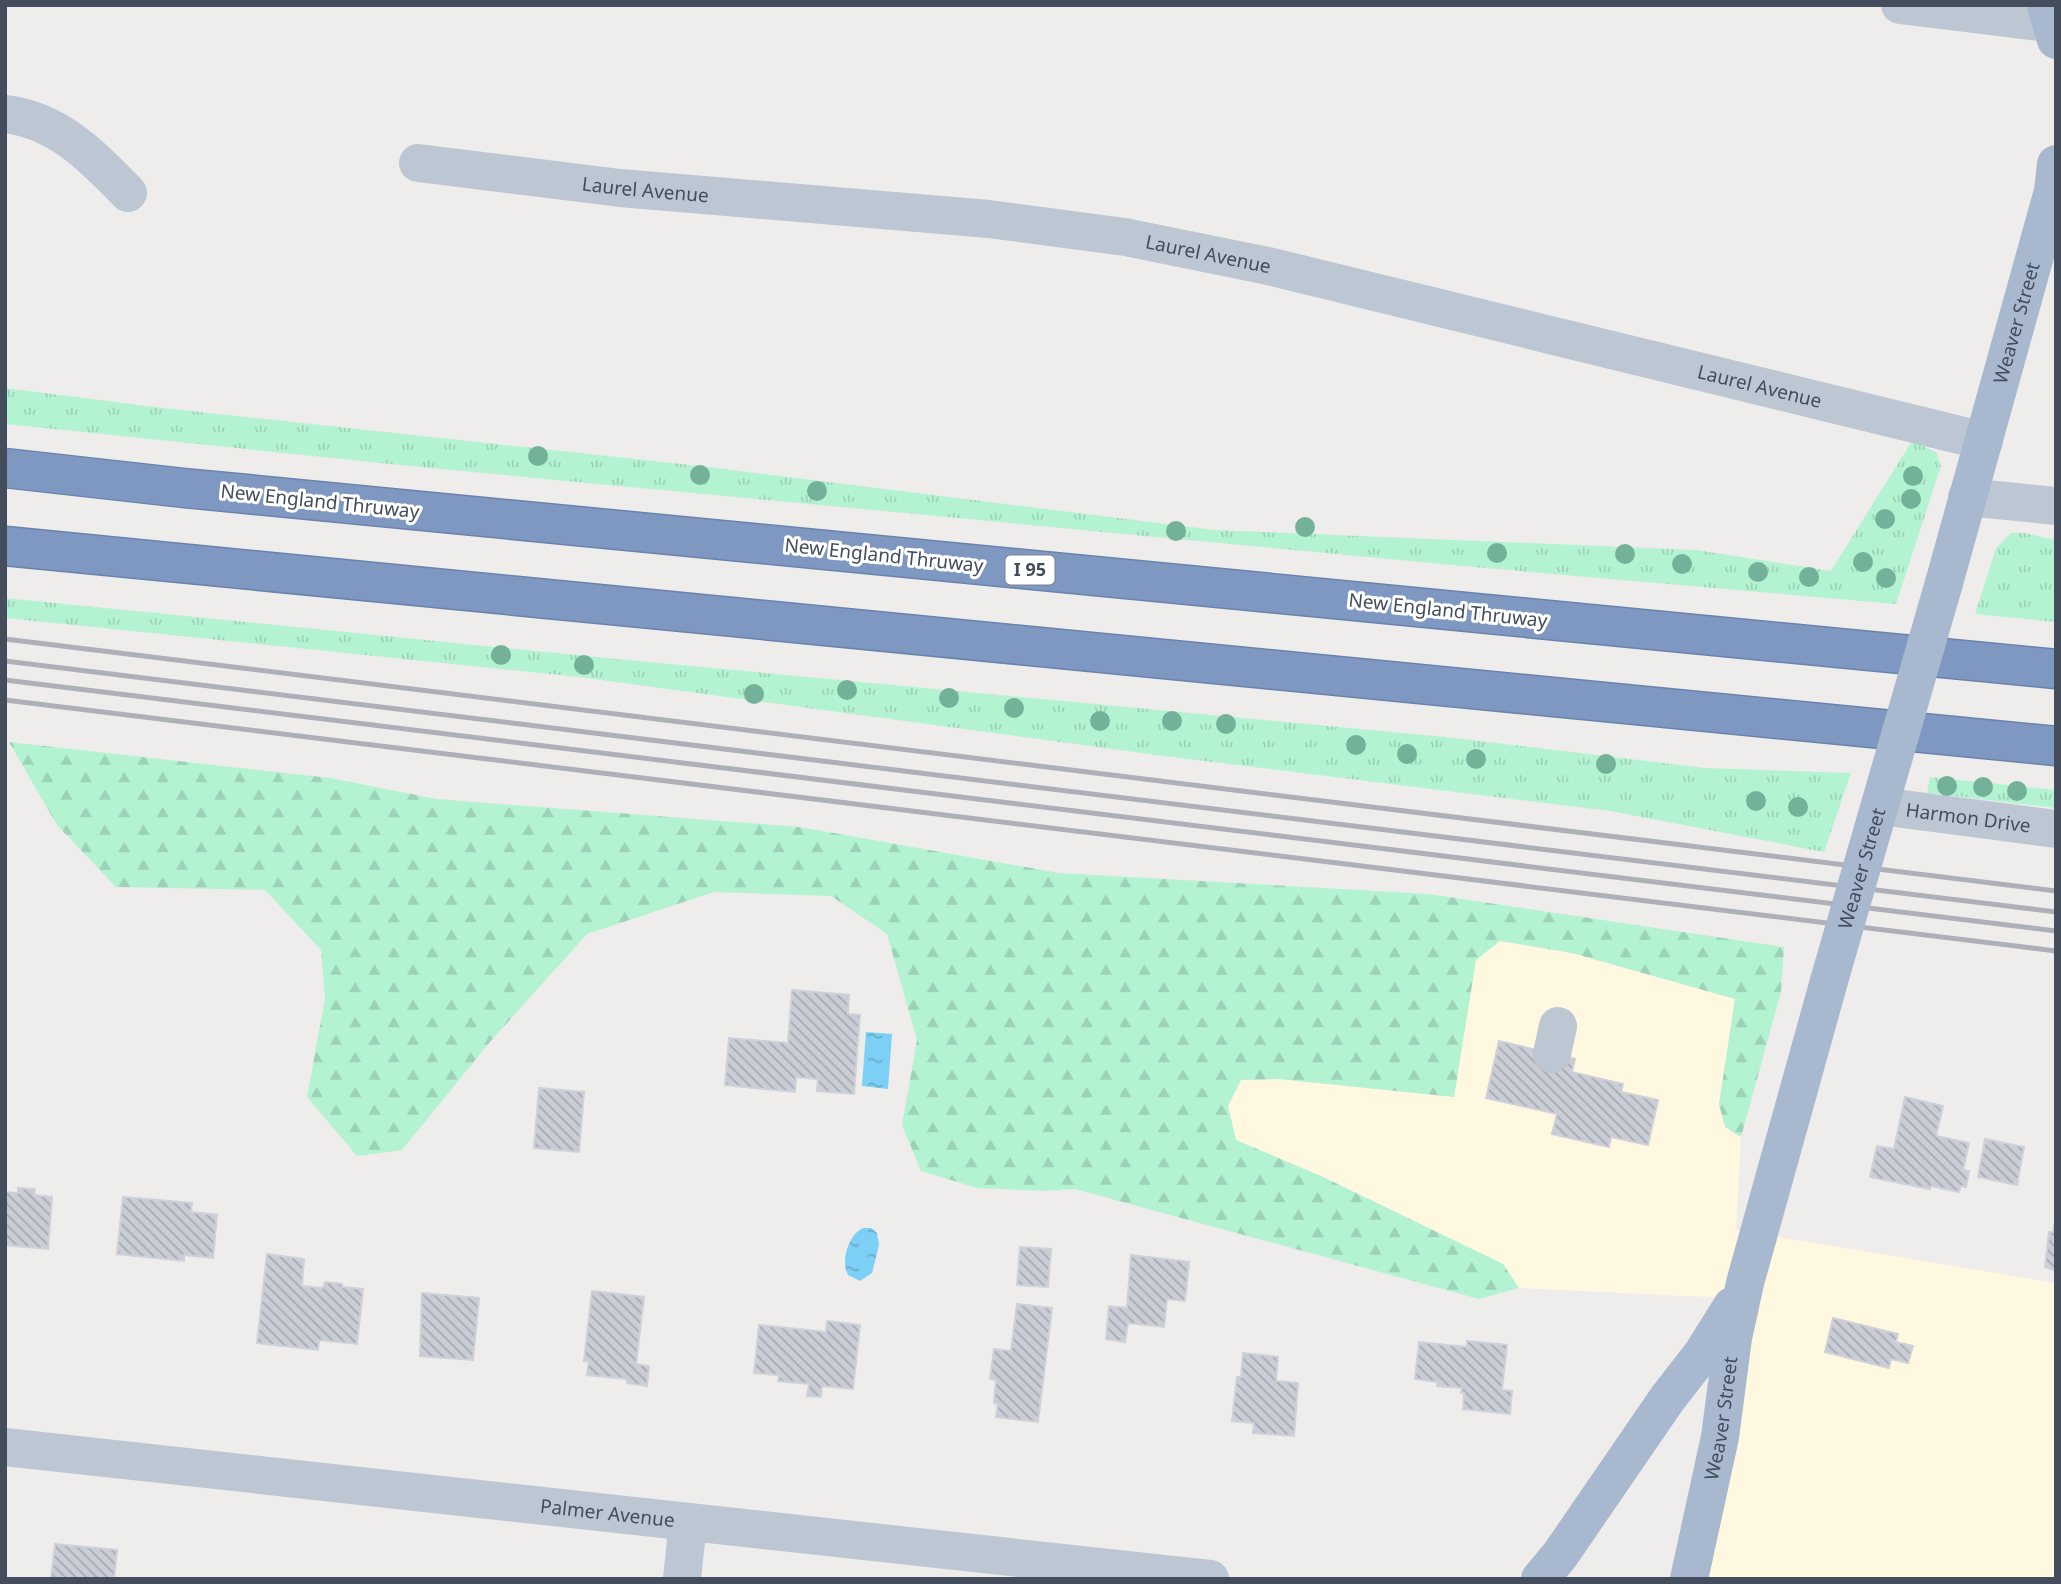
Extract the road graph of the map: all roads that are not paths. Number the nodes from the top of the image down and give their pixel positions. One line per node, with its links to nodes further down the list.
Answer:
1 (1900, 5): 2 (street)
2 (2052, 23)
3 (5, 114): 6 (street)
4 (418, 163): 7 (street, Laurel Avenue)
5 (2056, 163): 7 (main road, Weaver Street)
6 (128, 193)
7 (1984, 441): 9 (main road, Weaver Street)
8 (5, 468): 12 (highway, New England Thruway / I 95)
9 (1967, 497): 10 (street); 14 (main road, Weaver Street, bridge)
10 (2056, 506)
11 (5, 546): 13 (highway)
12 (2056, 669)
13 (2056, 746)
14 (1895, 808): 15 (street, Harmon Drive); 16 (main road, Weaver Street, bridge)
15 (2056, 829)
16 (1745, 1283): 21 (main road); 22 (main road, Weaver Street)
17 (5, 1447): 18 (street, Palmer Avenue)
18 (688, 1522): 19 (street); 20 (street, Palmer Avenue)
19 (682, 1579)
20 (1210, 1579)
21 (1540, 1579)
22 (1689, 1579)

